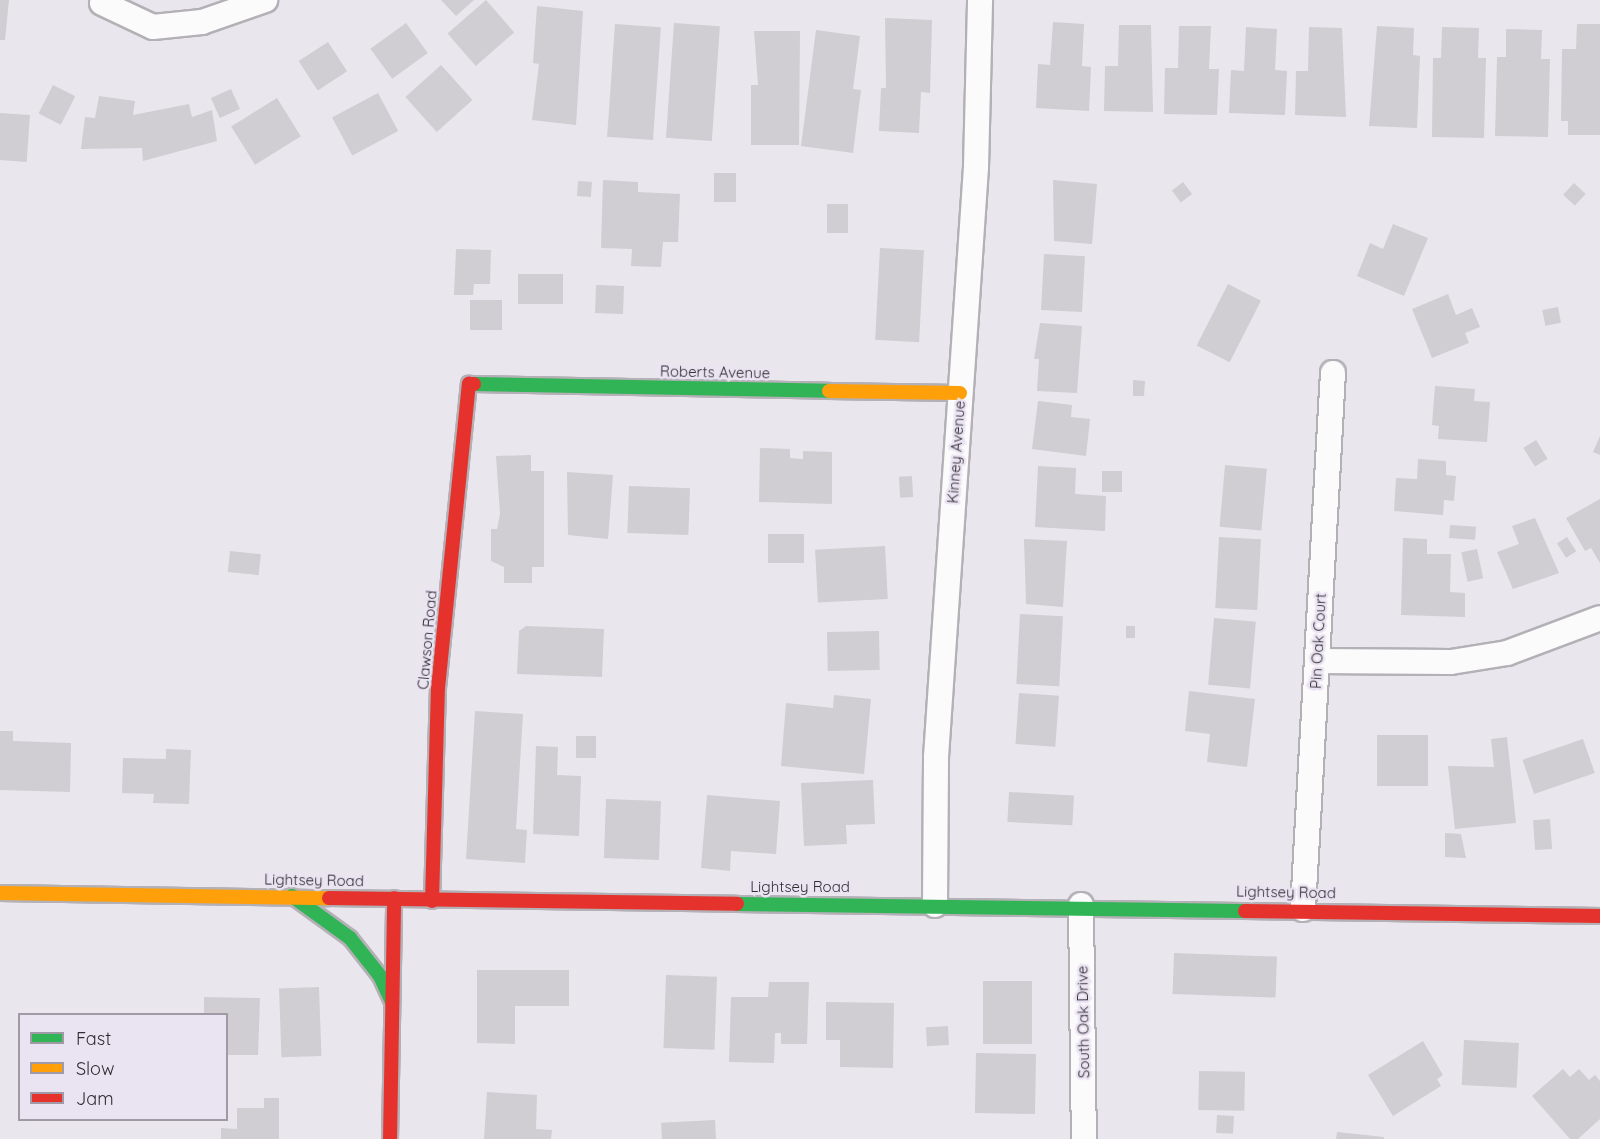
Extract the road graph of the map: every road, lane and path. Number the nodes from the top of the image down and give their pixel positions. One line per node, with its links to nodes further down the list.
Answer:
1 (265, 0): 3 (street)
2 (980, 0): 6 (street, Kinney Avenue)
3 (102, 3)
4 (1333, 373): 8 (street, Pin Oak Court)
5 (469, 384): 6 (street, Roberts Avenue); 12 (street, Clawson Road)
6 (960, 393): 13 (street, Kinney Avenue)
7 (1600, 618): 8 (street)
8 (1317, 661): 15 (street, Pin Oak Court)
9 (0, 893): 10 (street, Lightsey Road)
10 (292, 896): 11 (street, Lightsey Road); 17 (street)
11 (394, 898): 12 (street, Lightsey Road); 17 (street)
12 (432, 901): 13 (street, Lightsey Road)
13 (934, 905): 14 (street, Lightsey Road)
14 (1081, 905): 15 (street, Lightsey Road); 19 (street, South Oak Drive)
15 (1303, 909): 16 (street, Lightsey Road)
16 (1600, 916)
17 (393, 1003): 18 (street)
18 (390, 1139)
19 (1084, 1139)

